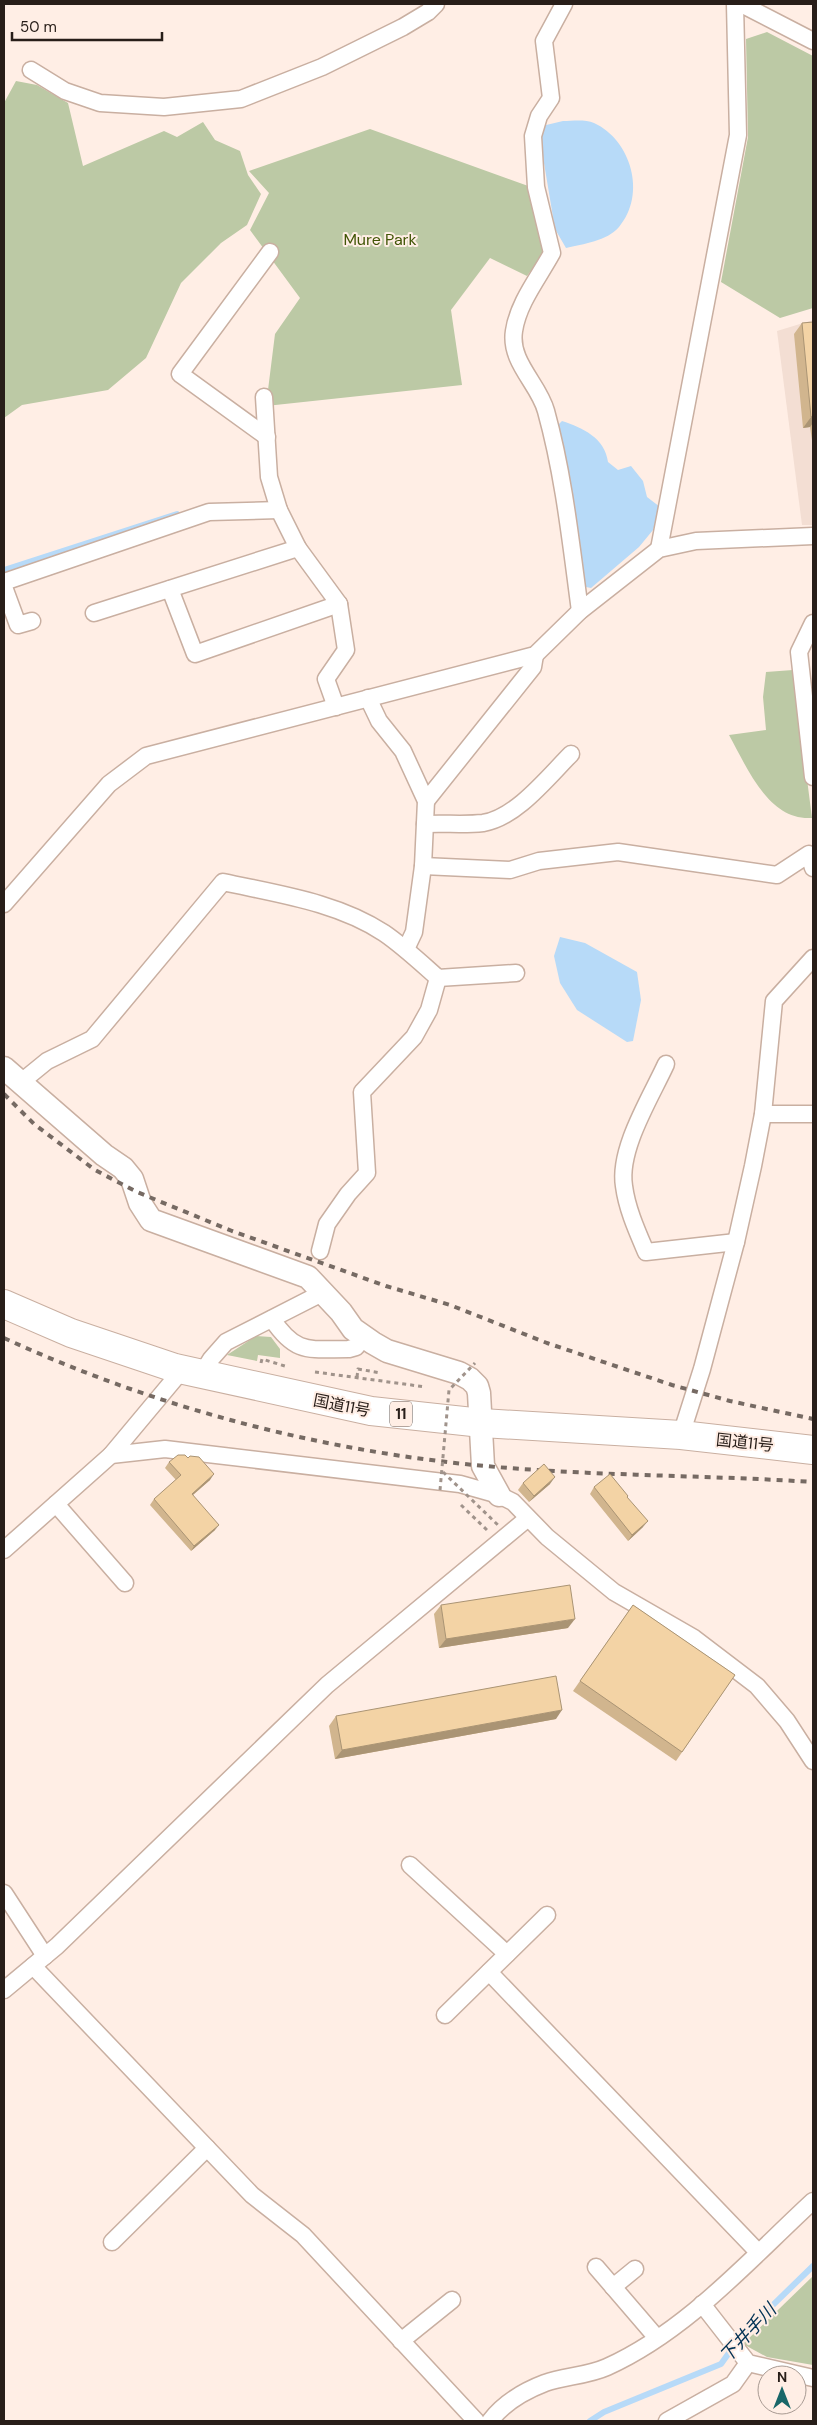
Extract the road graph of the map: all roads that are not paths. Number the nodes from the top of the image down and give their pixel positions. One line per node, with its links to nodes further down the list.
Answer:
1 (436, 4): 6 (street)
2 (564, 4): 18 (street)
3 (735, 4): 13 (street)
4 (741, 4): 5 (street)
5 (813, 41)
6 (31, 70)
7 (270, 252): 9 (street)
8 (264, 397): 9 (street)
9 (267, 437): 10 (street)
10 (279, 510): 12 (street); 14 (street)
11 (813, 536): 13 (street)
12 (298, 548): 16 (street); 17 (street)
13 (659, 549): 18 (street)
14 (4, 582)
15 (4, 586): 20 (street)
16 (170, 589): 17 (street); 19 (street)
17 (339, 604): 24 (street)
18 (580, 611): 22 (street)
19 (94, 613)
20 (32, 621)
21 (813, 623): 26 (street)
22 (535, 654): 23 (street); 27 (street)
23 (368, 698): 24 (street); 27 (street)
24 (336, 707): 31 (street)
25 (571, 754): 28 (street)
26 (813, 777)
27 (426, 801): 28 (street)
28 (425, 824): 29 (street)
29 (424, 866): 30 (street); 32 (street)
30 (813, 868)
31 (4, 904)
32 (406, 949): 35 (street); 38 (street)
33 (813, 958): 39 (street)
34 (516, 972): 35 (street)
35 (438, 978): 42 (street)
36 (666, 1064): 41 (street)
37 (4, 1068): 38 (street)
38 (20, 1083): 43 (street)
39 (763, 1114): 40 (street); 41 (street)
40 (813, 1114)
41 (736, 1242): 49 (street)
42 (320, 1251)
43 (322, 1293): 45 (street); 46 (street)
44 (4, 1304): 47 (highway, 国道11号 / 11)
45 (272, 1319): 46 (street); 47 (street)
46 (364, 1337): 48 (street)
47 (192, 1373): 48 (highway, 国道11号 / 11); 51 (street)
48 (482, 1423): 49 (highway, 国道11号 / 11); 52 (street)
49 (682, 1435): 50 (highway, 国道11号 / 11)
50 (813, 1450)
51 (111, 1455): 52 (street); 53 (street)
52 (498, 1494): 54 (street)
53 (56, 1504): 55 (street); 56 (street)
54 (528, 1518): 57 (street); 62 (street)
55 (4, 1550)
56 (125, 1583)
57 (813, 1761)
58 (410, 1865): 61 (street)
59 (4, 1893): 62 (street)
60 (547, 1915): 61 (street)
61 (506, 1954): 63 (street)
62 (39, 1961): 64 (street); 66 (street)
63 (489, 1972): 65 (street); 69 (street)
64 (4, 1990)
65 (445, 2015)
66 (207, 2148): 68 (street); 76 (street)
67 (813, 2201): 69 (street)
68 (112, 2242)
69 (758, 2252): 74 (street)
70 (596, 2267): 72 (street)
71 (635, 2269): 72 (street)
72 (613, 2287): 75 (street)
73 (452, 2300): 76 (street)
74 (702, 2304): 75 (street); 77 (street)
75 (657, 2338): 80 (street)
76 (401, 2341): 79 (street)
77 (745, 2359): 78 (street); 81 (street)
78 (813, 2378)
79 (476, 2421)
80 (490, 2421)
81 (666, 2421)

